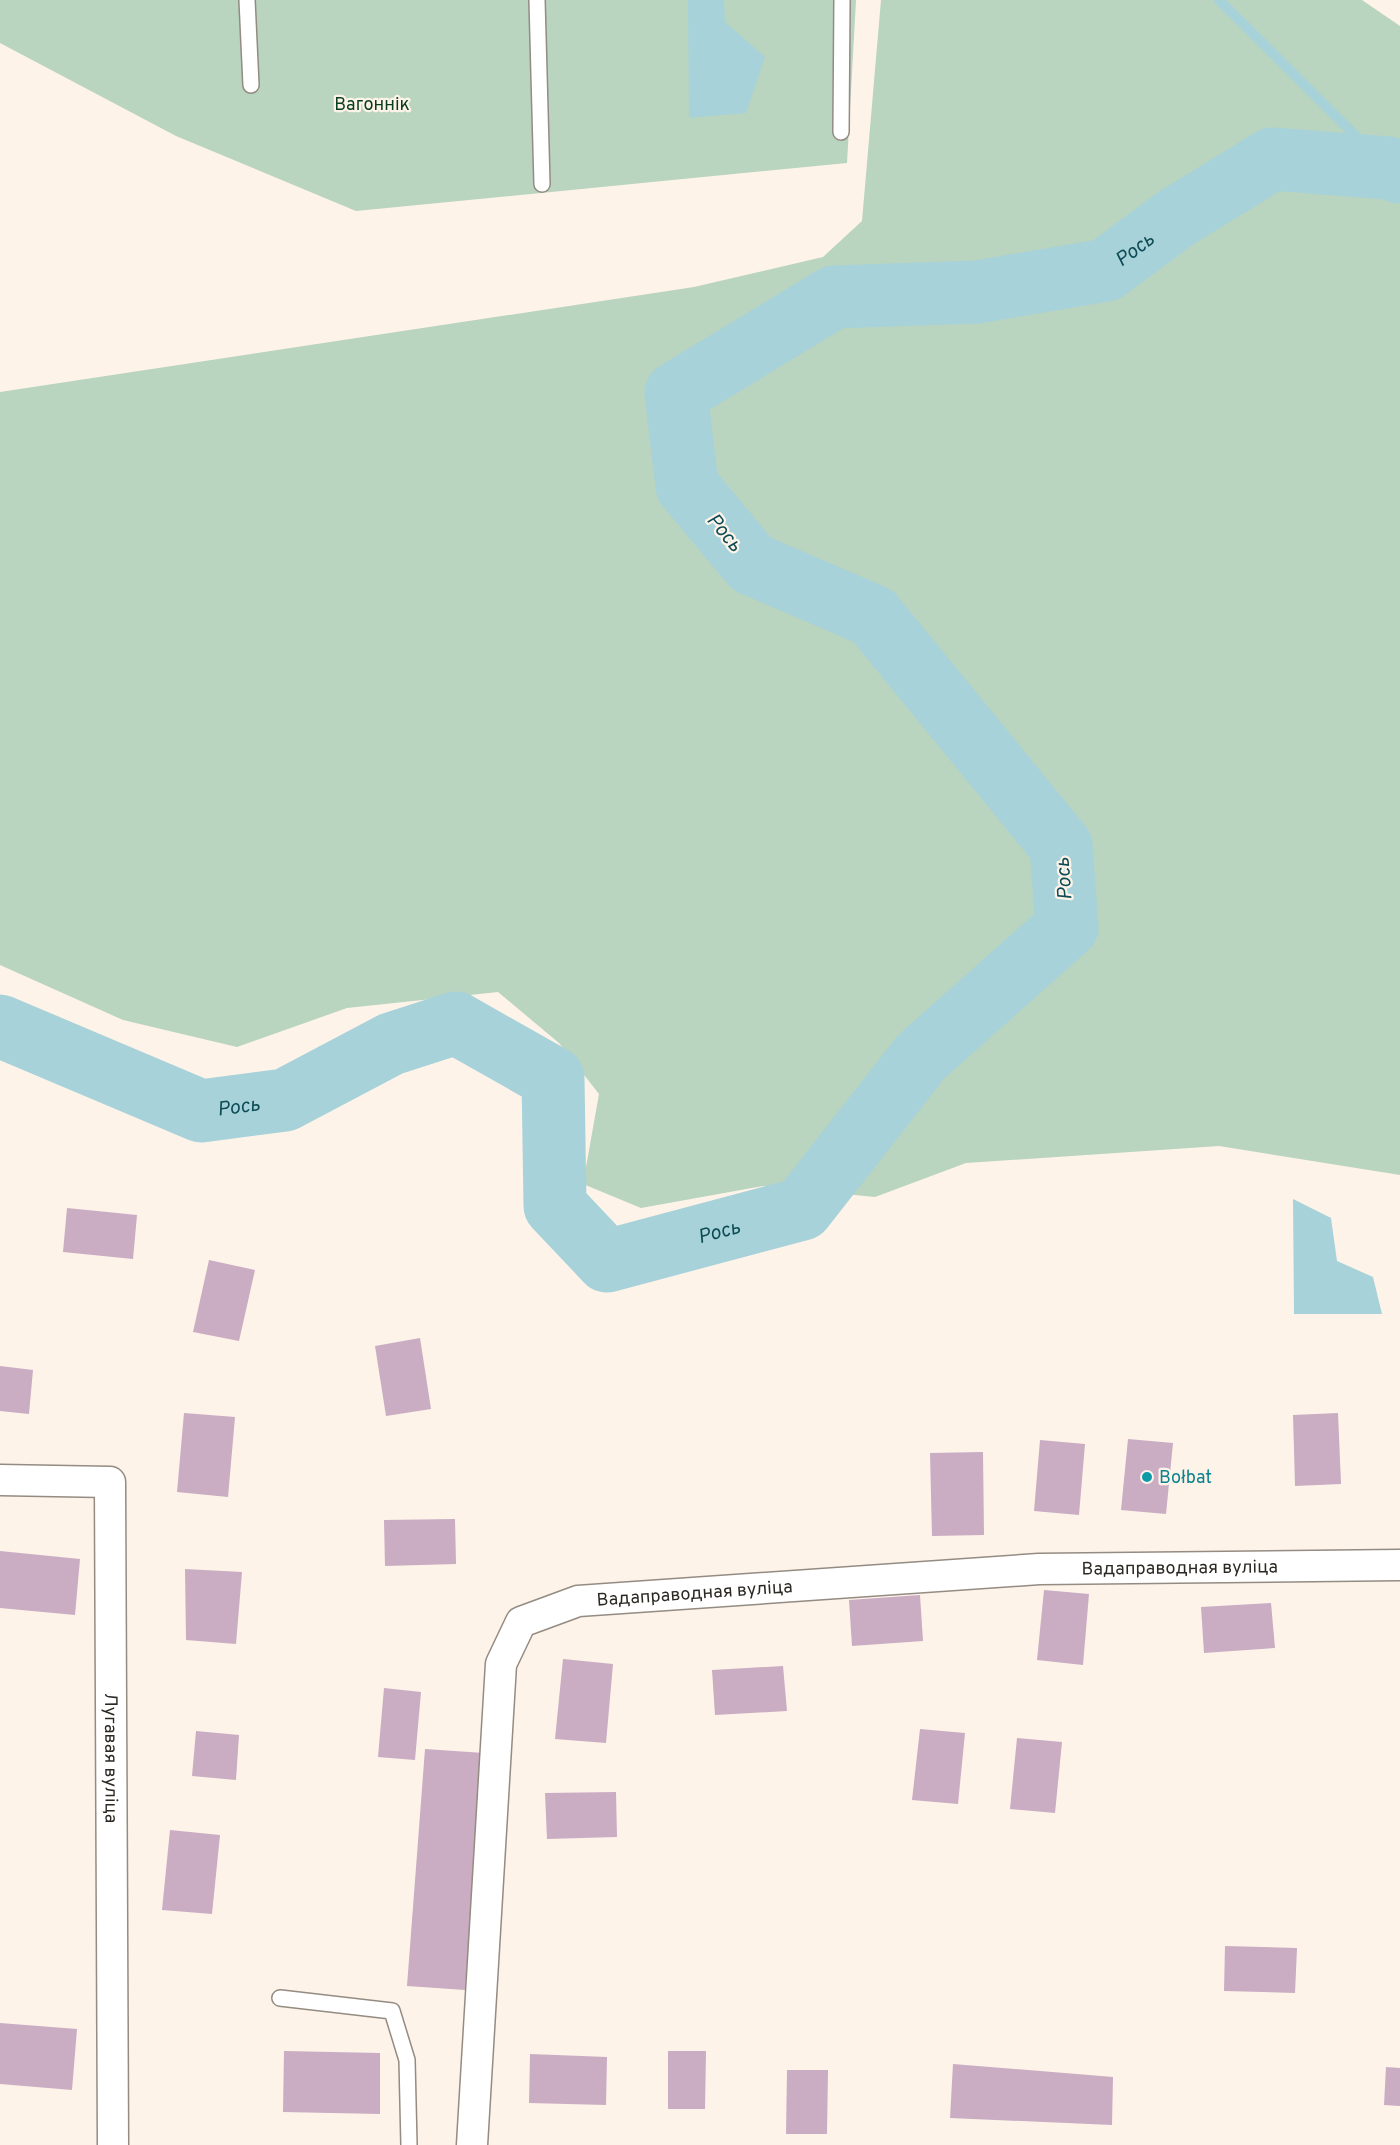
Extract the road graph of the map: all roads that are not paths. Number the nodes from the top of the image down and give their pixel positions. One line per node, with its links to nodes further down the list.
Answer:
1 (247, 0): 4 (lane)
2 (537, 0): 6 (lane)
3 (842, 0): 5 (lane)
4 (251, 85)
5 (841, 132)
6 (542, 184)
7 (0, 1480): 10 (street, Лугавая вуліца)
8 (1400, 1565): 12 (street, Вадаправодная вуліца)
9 (280, 1998): 11 (lane)
10 (113, 2145)
11 (409, 2145)
12 (472, 2145)

